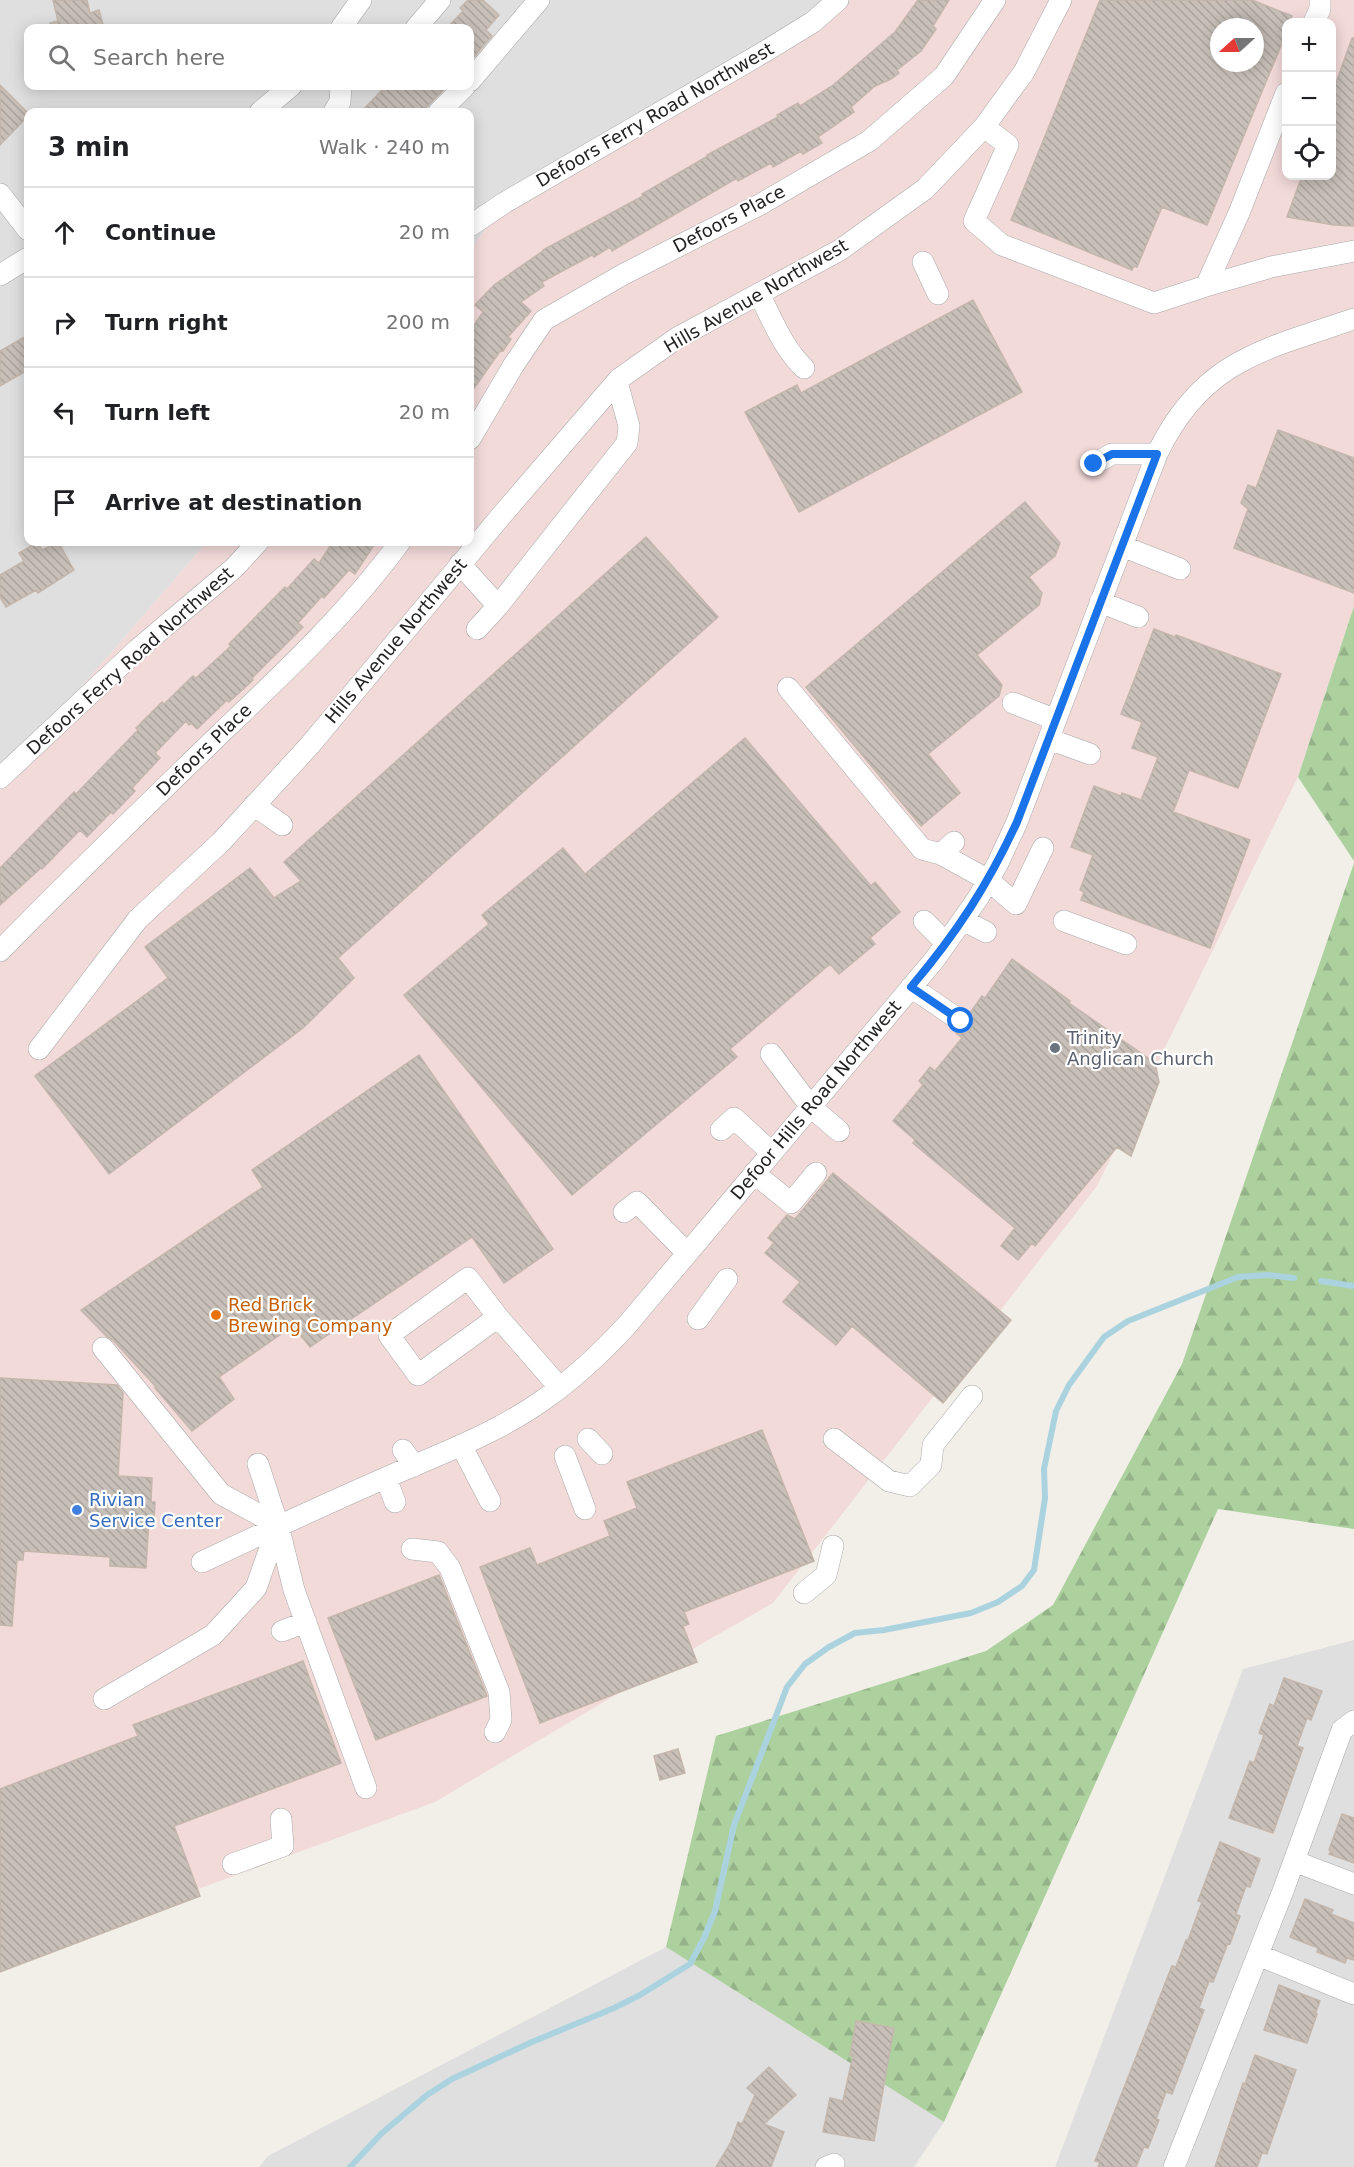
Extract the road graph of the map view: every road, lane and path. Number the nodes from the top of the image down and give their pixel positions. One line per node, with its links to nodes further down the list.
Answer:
1 (361, 0): 9 (street)
2 (440, 0): 10 (street)
3 (539, 0): 11 (street)
4 (838, 0): 21 (street, Defoors Ferry Road Northwest)
5 (995, 0): 33 (street, Defoors Place)
6 (1061, 0): 19 (street, Hills Avenue Northwest)
7 (1320, 0): 8 (street)
8 (1316, 18)
9 (344, 24)
10 (419, 24)
11 (474, 76)
12 (286, 90): 16 (street)
13 (341, 90): 17 (street)
14 (461, 90): 18 (street)
15 (1282, 106): 27 (street)
16 (265, 108)
17 (336, 108)
18 (443, 108)
19 (984, 127): 27 (street); 28 (street, Hills Avenue Northwest)
20 (0, 194): 22 (street)
21 (474, 223)
22 (24, 225)
23 (1354, 251): 27 (street)
24 (24, 260): 26 (street)
25 (923, 262): 29 (street)
26 (0, 275)
27 (1206, 285)
28 (759, 294): 31 (street); 32 (street, Hills Avenue Northwest)
29 (938, 294)
30 (1354, 319): 34 (street, Defoor Hills Road Northwest)
31 (804, 368)
32 (617, 382): 39 (street, Hills Avenue Northwest); 42 (street)
33 (474, 432)
34 (1157, 454): 35 (street); 38 (street, Defoor Hills Road Northwest)
35 (1094, 464)
36 (252, 546): 49 (street, Defoors Ferry Road Northwest)
37 (397, 546): 60 (street, Defoors Place)
38 (1122, 546): 40 (street); 41 (street, Defoor Hills Road Northwest)
39 (460, 564): 42 (street); 50 (street, Hills Avenue Northwest)
40 (1180, 569)
41 (1100, 602): 43 (street); 47 (street, Defoor Hills Road Northwest)
42 (498, 606): 44 (street)
43 (1138, 617)
44 (477, 629)
45 (788, 688): 53 (street)
46 (1013, 703): 47 (street)
47 (1052, 729): 48 (street); 53 (street, Defoor Hills Road Northwest)
48 (1090, 754)
49 (0, 778)
50 (254, 805): 51 (street); 63 (street, Hills Avenue Northwest)
51 (282, 825)
52 (1043, 848): 53 (street)
53 (988, 880): 54 (street, Defoor Hills Road Northwest)
54 (963, 920): 57 (street); 58 (street, Defoor Hills Road Northwest)
55 (924, 921): 58 (street)
56 (1064, 921): 59 (street)
57 (986, 932)
58 (946, 943): 61 (street, Defoor Hills Road Northwest)
59 (1126, 944)
60 (0, 951)
61 (911, 987): 62 (street); 65 (street, Defoor Hills Road Northwest)
62 (961, 1021)
63 (39, 1049)
64 (771, 1054): 65 (street)
65 (811, 1107): 67 (street); 68 (street, Defoor Hills Road Northwest)
66 (721, 1130): 68 (street)
67 (839, 1131)
68 (772, 1153): 69 (street, Defoor Hills Road Northwest)
69 (754, 1173): 70 (street); 72 (street, Defoor Hills Road Northwest)
70 (816, 1173)
71 (624, 1212): 72 (street)
72 (687, 1253): 77 (street, Defoor Hills Road Northwest)
73 (727, 1279): 75 (street)
74 (498, 1317): 74 (street); 77 (street)
75 (698, 1320)
76 (103, 1348): 89 (street)
77 (560, 1388): 81 (street, Defoor Hills Road Northwest)
78 (972, 1396): 80 (street)
79 (588, 1438): 82 (street)
80 (834, 1439)
81 (461, 1445): 85 (street, Defoor Hills Road Northwest); 86 (street)
82 (602, 1454)
83 (565, 1456): 88 (street)
84 (258, 1464): 89 (street)
85 (386, 1478): 87 (street); 89 (street, Defoor Hills Road Northwest)
86 (490, 1501)
87 (395, 1502)
88 (585, 1509)
89 (278, 1525): 92 (street, Defoor Hills Road Northwest); 94 (street); 96 (street)
90 (833, 1546): 93 (street)
91 (412, 1550): 98 (street)
92 (202, 1562)
93 (804, 1593)
94 (306, 1622): 95 (street); 99 (street)
95 (282, 1631)
96 (104, 1699)
97 (1354, 1721): 101 (street)
98 (495, 1732)
99 (366, 1788)
100 (281, 1819): 102 (street)
101 (1294, 1861): 103 (street); 104 (street)
102 (233, 1864)
103 (1354, 1884)
104 (1258, 1955): 105 (street); 106 (street)
105 (1354, 1994)
106 (1174, 2167)

